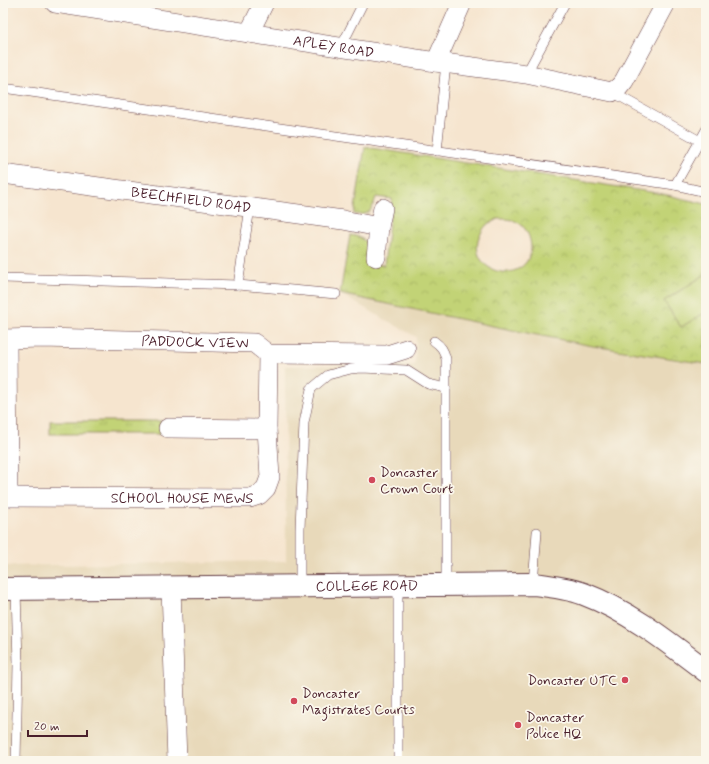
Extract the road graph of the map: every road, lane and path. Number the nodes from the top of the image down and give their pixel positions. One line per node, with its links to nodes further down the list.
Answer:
1 (54, 3): 7 (street, APLEY ROAD)
2 (264, 3): 7 (street)
3 (363, 3): 8 (lane)
4 (462, 3): 9 (street)
5 (565, 3): 10 (lane)
6 (666, 3): 12 (street)
7 (249, 33): 8 (street, APLEY ROAD)
8 (341, 47): 9 (street, APLEY ROAD)
9 (441, 62): 10 (street, APLEY ROAD); 15 (lane)
10 (526, 74): 12 (street, APLEY ROAD)
11 (3, 88): 15 (lane)
12 (612, 92): 14 (lane)
13 (706, 130): 14 (lane)
14 (700, 141): 17 (lane)
15 (437, 151): 17 (lane)
16 (3, 174): 19 (street, BEECHFIELD ROAD)
17 (675, 185): 18 (lane)
18 (706, 192)
19 (250, 208): 21 (street, BEECHFIELD ROAD); 24 (lane)
20 (383, 208): 21 (street)
21 (379, 227): 22 (street)
22 (376, 257)
23 (3, 278): 24 (lane)
24 (238, 285): 25 (lane)
25 (336, 294)
26 (5, 339): 29 (street, PADDOCK VIEW); 33 (street, SCHOOL HOUSE MEWS)
27 (434, 341): 30 (lane)
28 (406, 349): 29 (street)
29 (268, 354): 32 (street, SCHOOL HOUSE MEWS)
30 (446, 388): 36 (lane); 37 (lane)
31 (168, 428): 32 (street)
32 (267, 429): 33 (street, SCHOOL HOUSE MEWS)
33 (5, 497)
34 (537, 532): 35 (lane)
35 (533, 584): 36 (street, COLLEGE ROAD); 41 (street, COLLEGE ROAD)
36 (446, 585): 38 (street, COLLEGE ROAD)
37 (300, 586): 38 (street, COLLEGE ROAD); 39 (street, COLLEGE ROAD)
38 (398, 586): 42 (lane)
39 (171, 588): 40 (street, COLLEGE ROAD); 44 (street)
40 (9, 589): 43 (lane)
41 (706, 671)
42 (398, 760)
43 (16, 761)
44 (178, 761)

